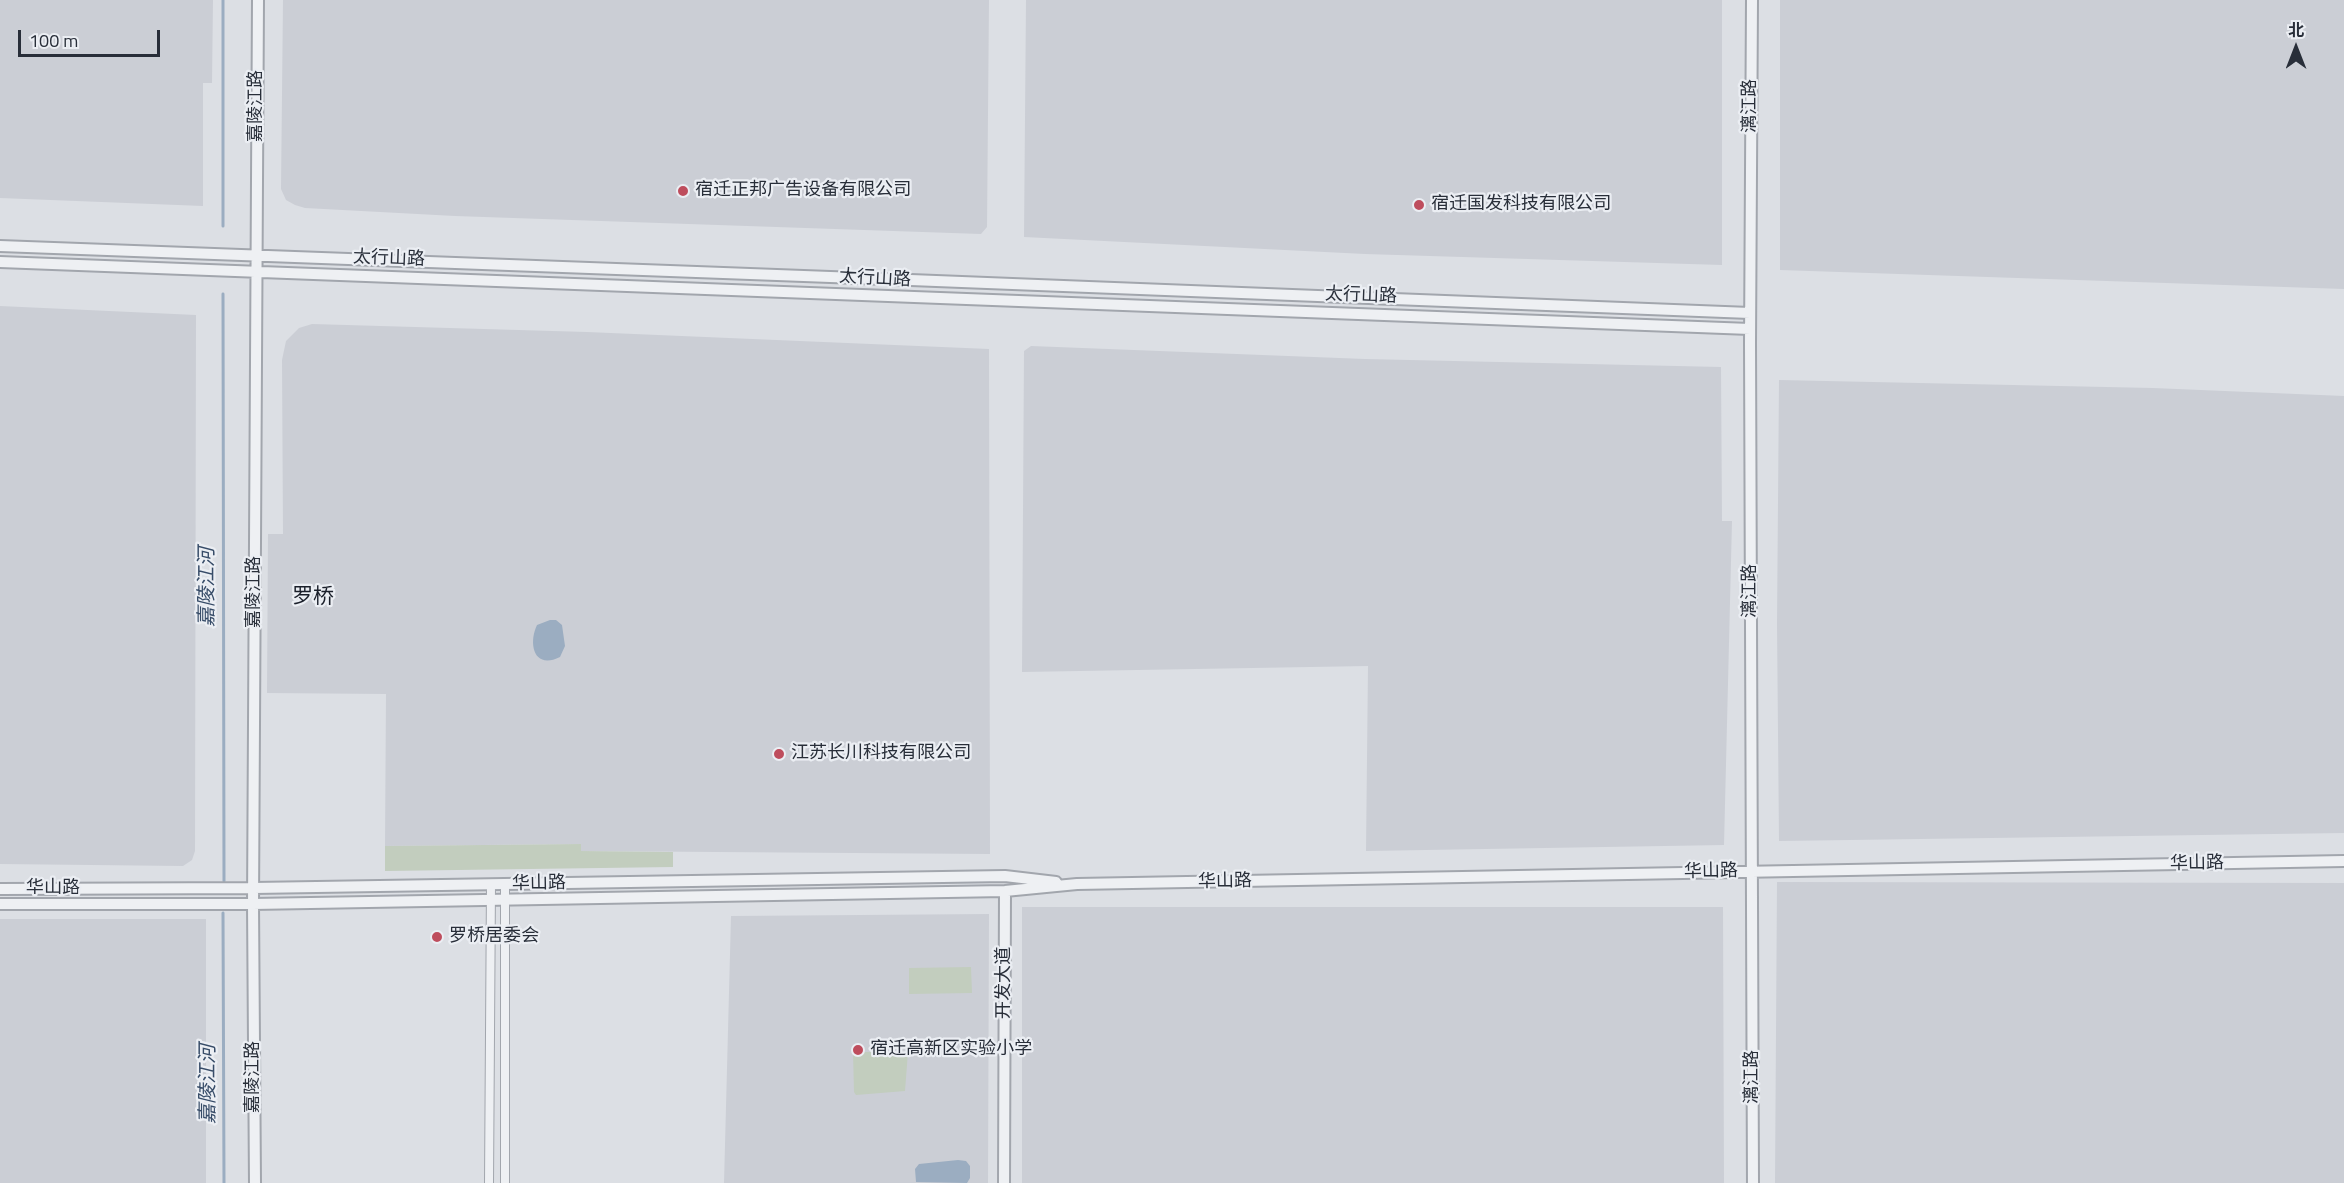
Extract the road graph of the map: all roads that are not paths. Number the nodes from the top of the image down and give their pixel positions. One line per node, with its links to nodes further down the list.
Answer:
1 (258, 0): 4 (street, 嘉陵江路)
2 (1752, 0): 7 (street, 漓江路)
3 (0, 246): 4 (street, 太行山路)
4 (257, 255): 6 (street, 嘉陵江路); 7 (street, 太行山路)
5 (0, 262): 6 (street, 太行山路)
6 (257, 273): 8 (street, 太行山路); 14 (street, 嘉陵江路)
7 (1750, 313): 8 (street, 漓江路)
8 (1750, 329): 10 (street, 漓江路)
9 (2344, 861): 10 (street, 华山路)
10 (1753, 872): 13 (street, 华山路); 25 (street, 漓江路)
11 (491, 884): 12 (street, 华山路); 14 (street, 华山路); 17 (street)
12 (505, 884): 13 (street, 华山路); 18 (street)
13 (1077, 884): 16 (street, 华山路)
14 (254, 888): 15 (street, 华山路); 20 (street, 嘉陵江路)
15 (0, 889)
16 (1005, 891): 18 (street, 华山路); 24 (street, 开发大道)
17 (491, 900): 18 (street, 华山路); 20 (street, 华山路); 22 (street)
18 (505, 900): 23 (street)
19 (0, 904): 20 (street, 华山路)
20 (253, 904): 21 (street, 嘉陵江路)
21 (255, 1183)
22 (489, 1183)
23 (505, 1183)
24 (1005, 1183)
25 (1752, 1183)

